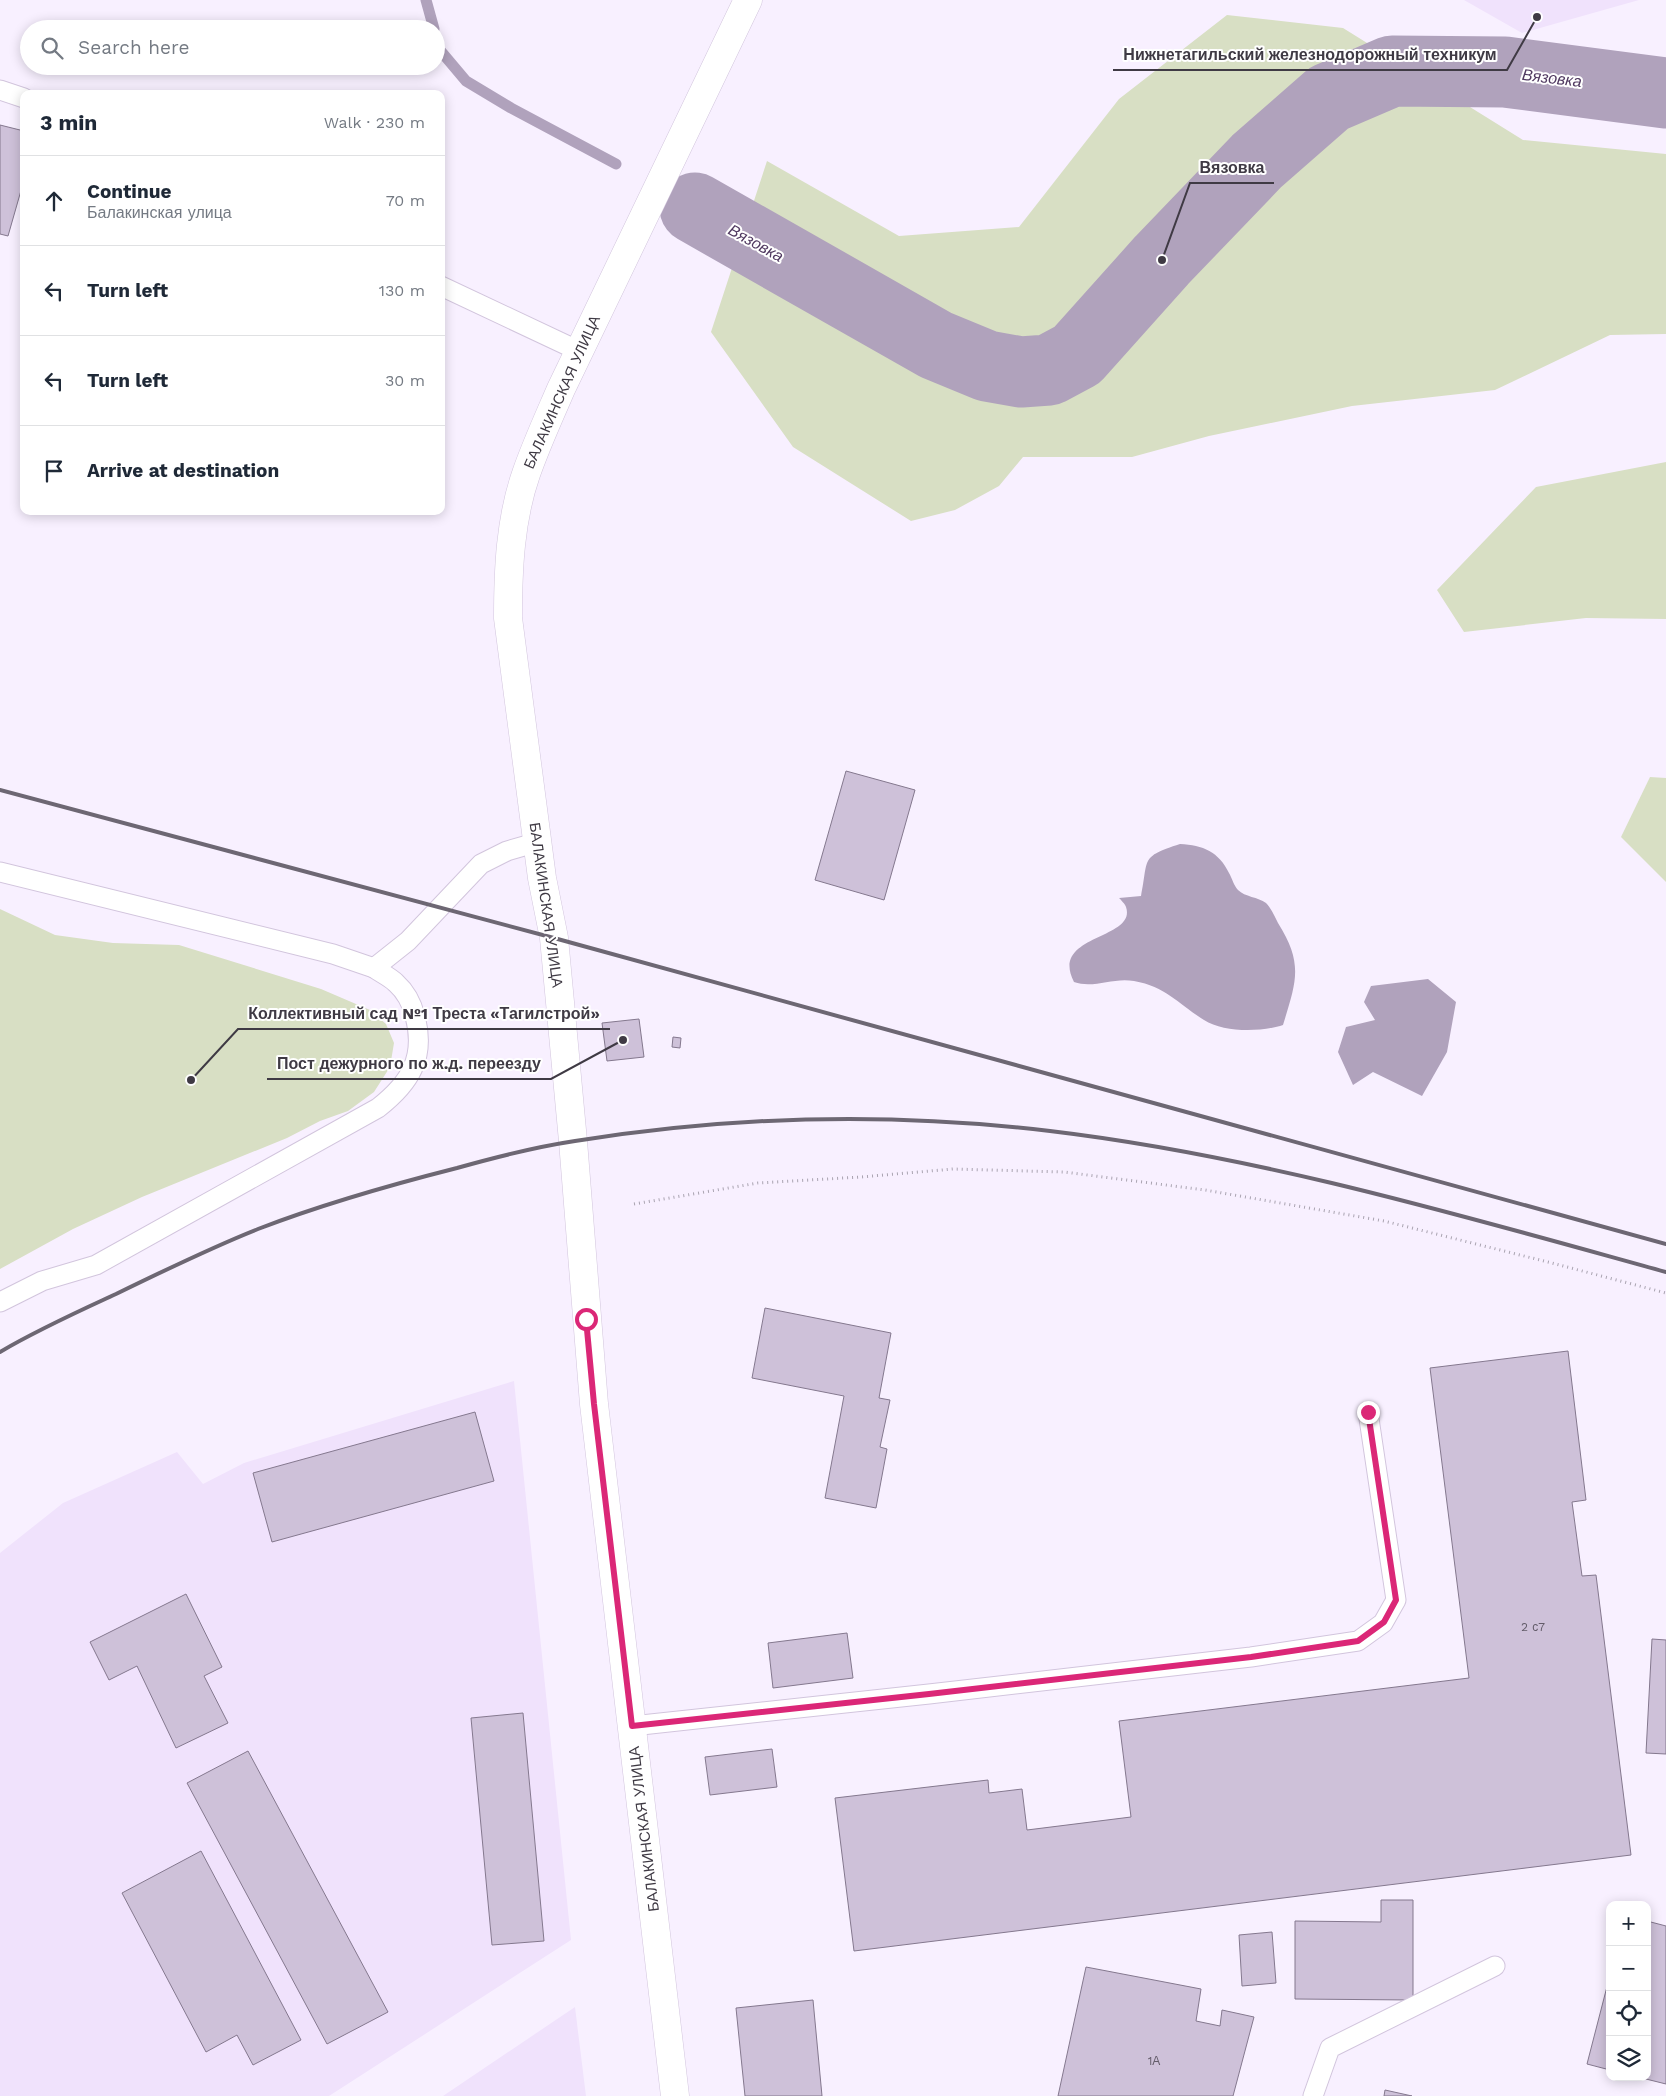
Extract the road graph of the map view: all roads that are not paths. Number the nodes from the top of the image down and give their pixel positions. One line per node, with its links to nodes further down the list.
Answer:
1 (748, 0): 5 (street, БАЛАКИНСКАЯ УЛИЦА)
2 (0, 90): 3 (lane)
3 (20, 97)
4 (445, 288): 5 (lane)
5 (579, 351): 6 (street, БАЛАКИНСКАЯ УЛИЦА)
6 (538, 842): 8 (lane); 11 (street, БАЛАКИНСКАЯ УЛИЦА)
7 (0, 872): 8 (lane)
8 (374, 968): 9 (lane)
9 (0, 1302)
10 (1368, 1412): 11 (lane)
11 (632, 1726): 13 (street, БАЛАКИНСКАЯ УЛИЦА)
12 (1495, 1966): 14 (lane)
13 (675, 2096)
14 (1313, 2096)

